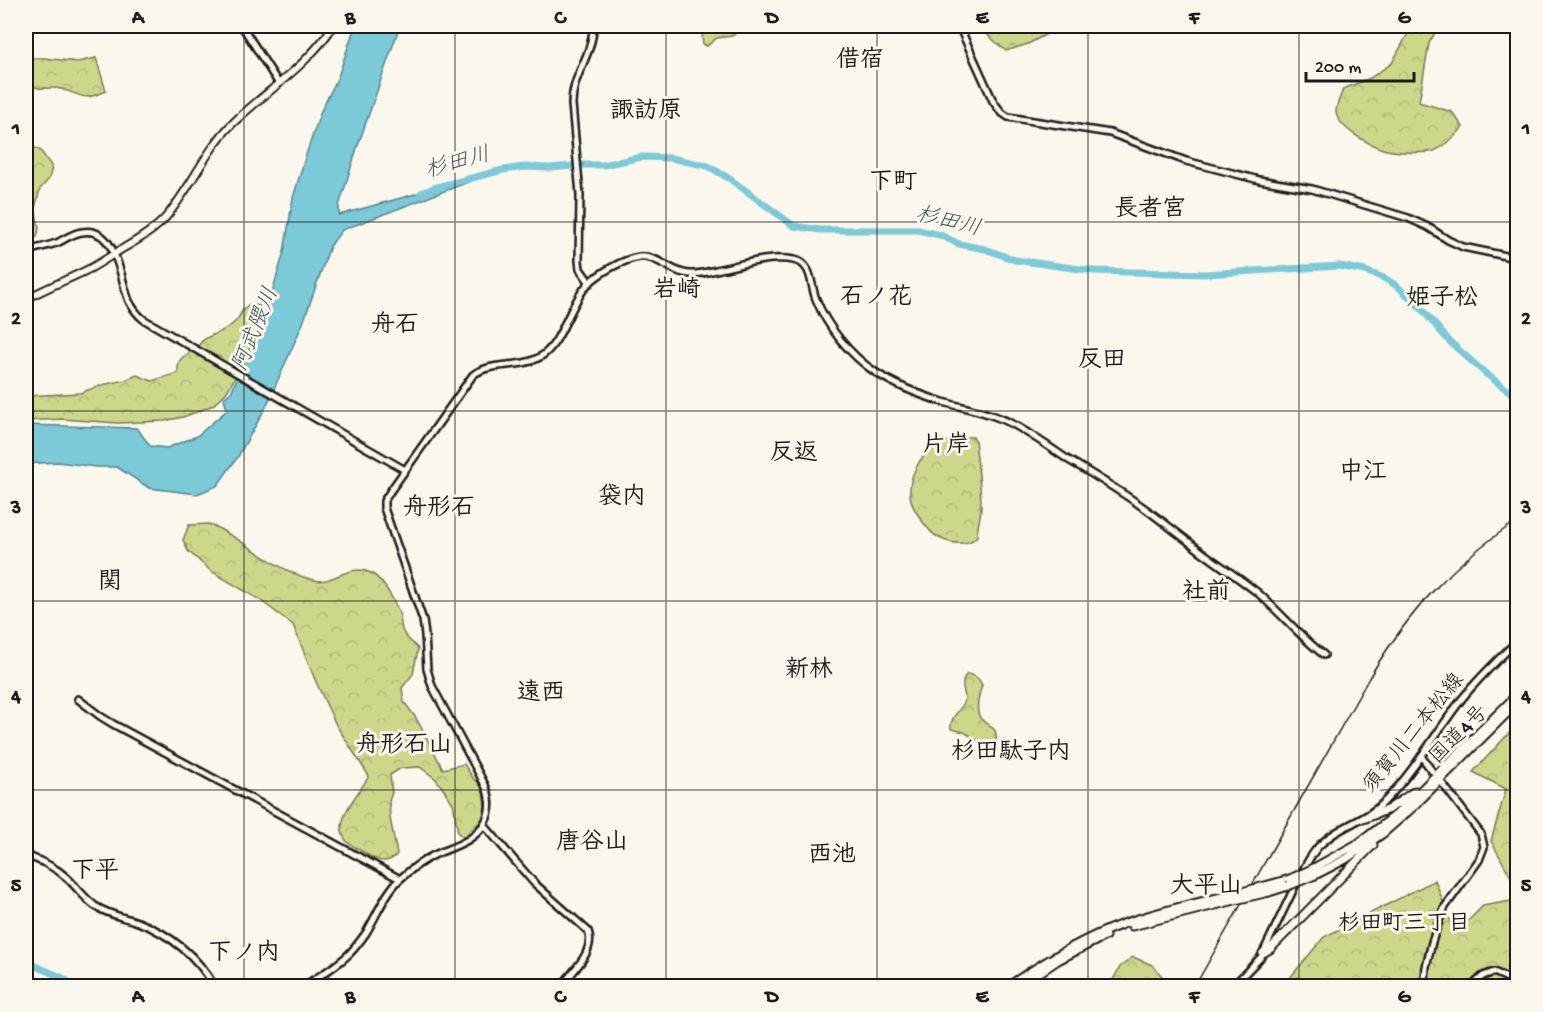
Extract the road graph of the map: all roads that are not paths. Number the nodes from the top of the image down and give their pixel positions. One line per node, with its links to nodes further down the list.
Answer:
1 (243, 26): 5 (street)
2 (333, 26): 5 (main road)
3 (593, 26): 9 (street)
4 (959, 26): 8 (street)
5 (279, 84): 7 (main road)
6 (26, 251): 7 (street)
7 (114, 254): 10 (main road); 11 (street)
8 (1518, 261)
9 (590, 283): 11 (street); 13 (street)
10 (26, 299)
11 (405, 470): 22 (street)
12 (1518, 640): 17 (street, 須賀川二本松線)
13 (1324, 655)
14 (1518, 694): 19 (highway, 国道4号)
15 (78, 699): 27 (street)
16 (1518, 702): 23 (highway, 国道4号)
17 (1421, 756): 18 (street); 21 (street, 須賀川二本松線)
18 (1432, 771)
19 (1427, 783): 21 (highway); 25 (highway)
20 (1442, 783): 37 (street)
21 (1363, 819): 29 (street, 須賀川二本松線)
22 (484, 825): 27 (street); 33 (street)
23 (1382, 834): 25 (highway); 26 (highway)
24 (26, 855): 31 (street)
25 (1326, 866): 26 (highway); 28 (highway, bridge)
26 (1339, 878): 29 (highway)
27 (400, 879): 32 (street)
28 (1234, 897): 34 (highway); 35 (highway)
29 (1263, 953): 36 (street, 須賀川二本松線)
30 (1518, 983): 38 (street)
31 (214, 987)
32 (304, 987)
33 (561, 987)
34 (1009, 987)
35 (1019, 987)
36 (1233, 987)
37 (1428, 987)
38 (1472, 987)

